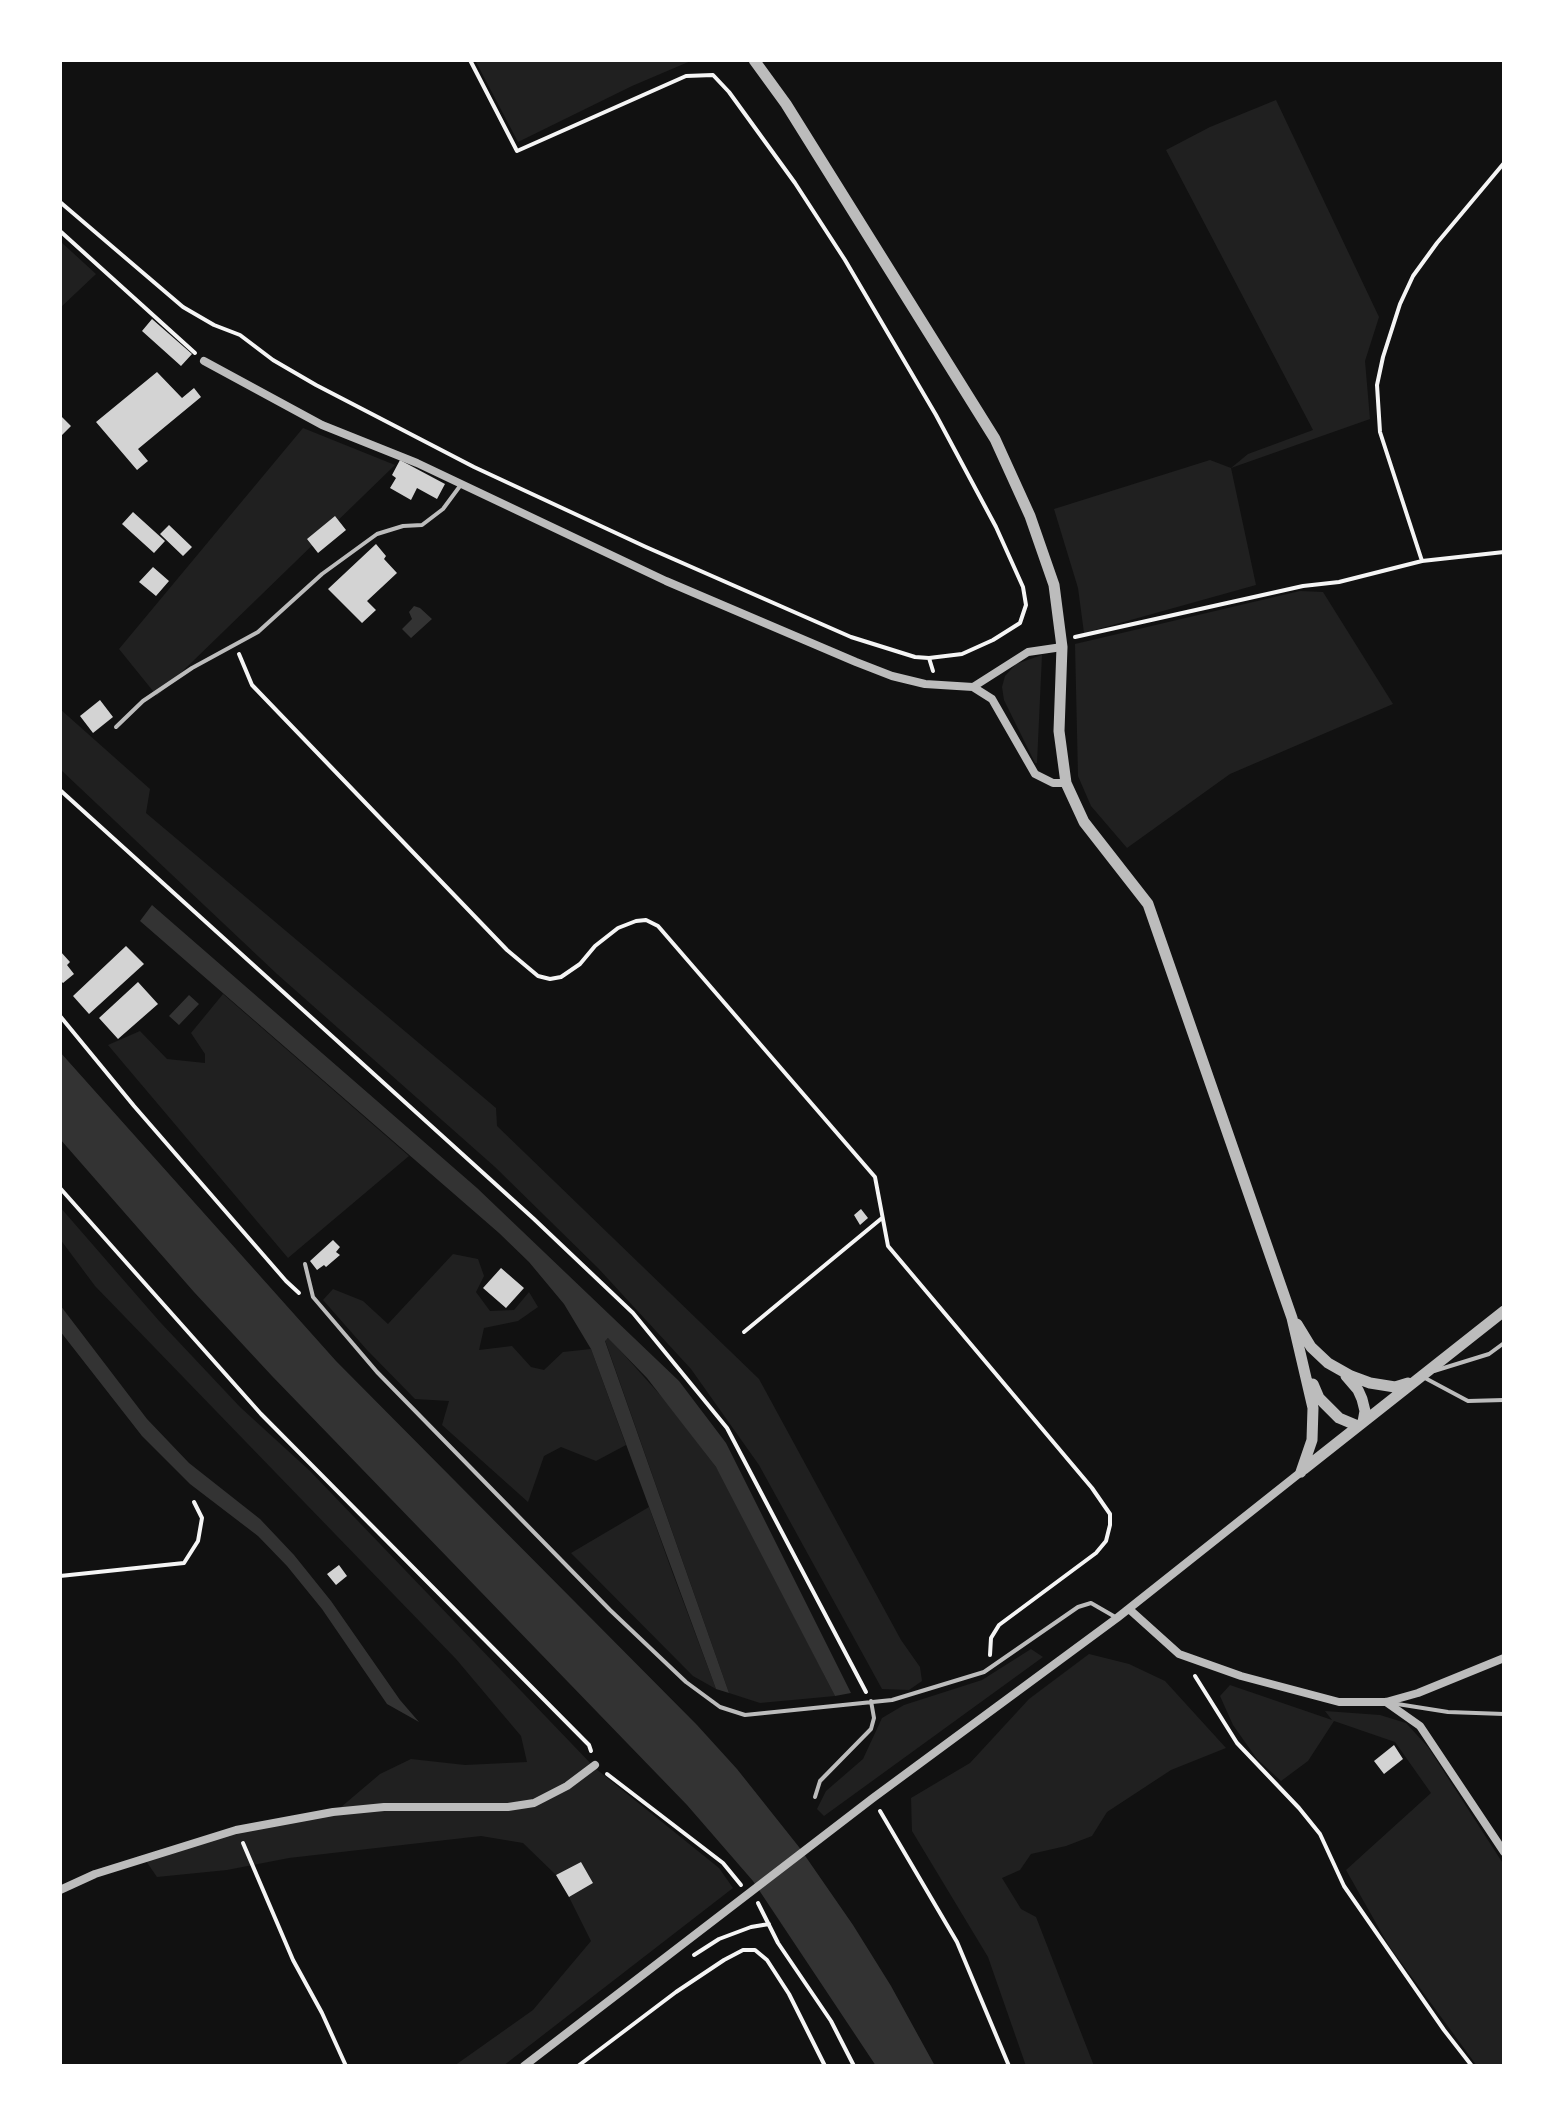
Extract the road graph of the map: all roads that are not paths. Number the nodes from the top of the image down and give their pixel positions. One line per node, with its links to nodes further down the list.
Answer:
1 (754, 60): 4 (street)
2 (204, 361): 3 (street)
3 (461, 484): 5 (street); 6 (lane)
4 (1062, 644): 5 (street); 7 (street)
5 (973, 687): 7 (street)
6 (116, 727)
7 (1066, 783): 10 (street)
8 (305, 1264): 21 (lane)
9 (1504, 1311): 14 (street)
10 (1292, 1318): 12 (street); 13 (street)
11 (1504, 1343): 14 (lane)
12 (1306, 1369): 16 (street); 17 (street)
13 (1340, 1370): 14 (street); 16 (street)
14 (1417, 1379): 15 (lane); 16 (street)
15 (1504, 1400)
16 (1360, 1424): 17 (street)
17 (1301, 1472): 18 (street)
18 (1129, 1609): 19 (street); 22 (street)
19 (1117, 1618): 21 (lane); 28 (street)
20 (1504, 1658): 22 (street)
21 (871, 1701): 25 (lane)
22 (1386, 1702): 23 (lane); 26 (street)
23 (1504, 1714)
24 (595, 1765): 27 (street)
25 (815, 1797)
26 (1504, 1852)
27 (60, 1890)
28 (524, 2066)

